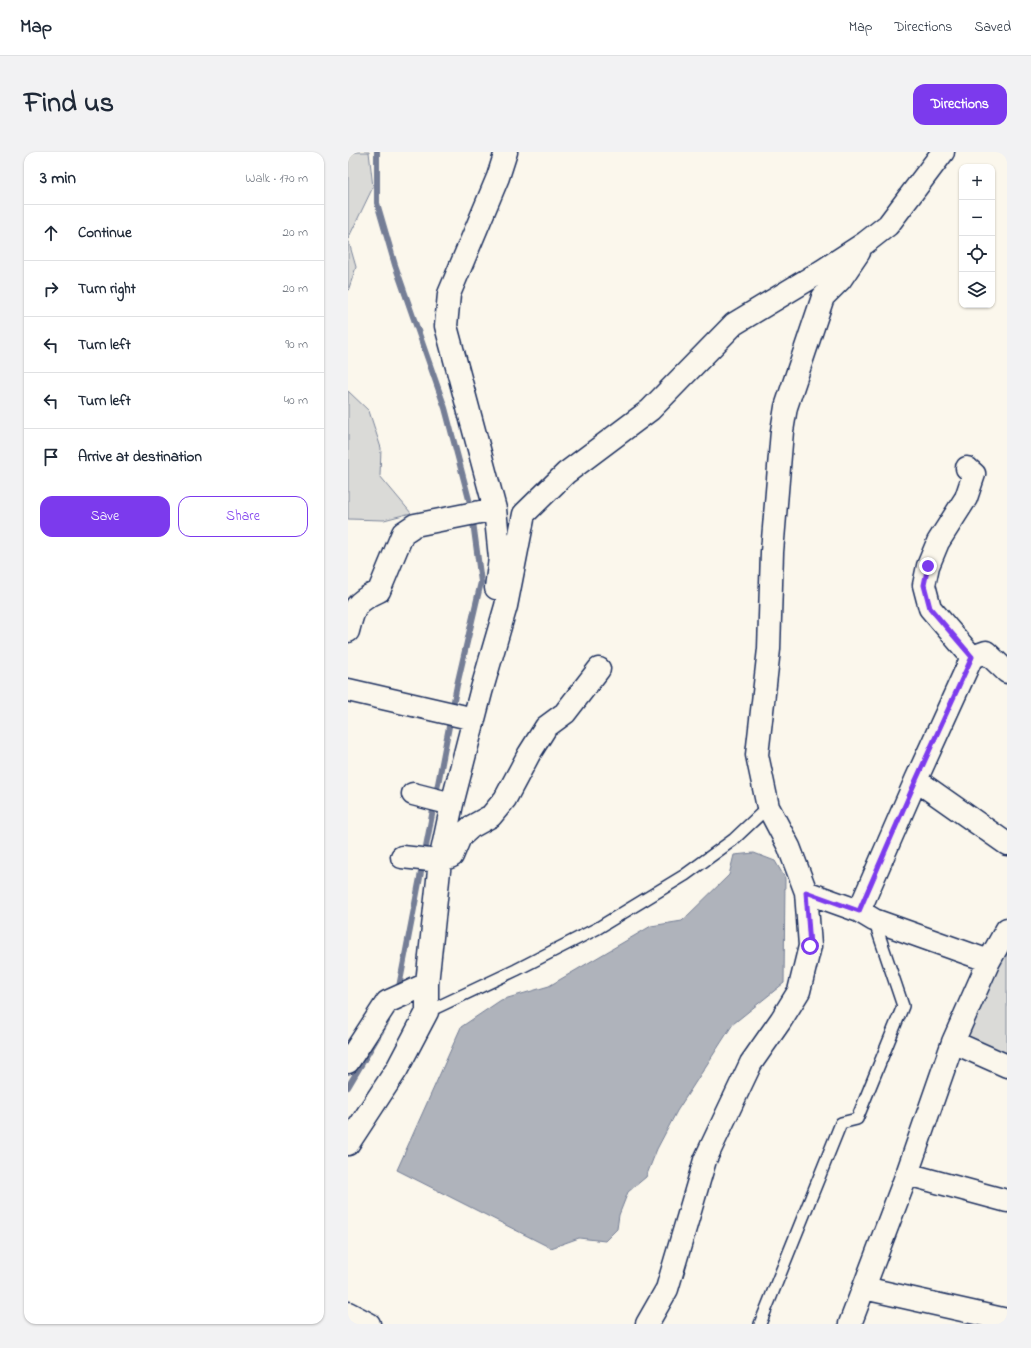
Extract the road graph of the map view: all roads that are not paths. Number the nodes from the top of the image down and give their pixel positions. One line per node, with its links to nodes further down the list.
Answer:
1 (506, 152): 5 (street)
2 (943, 152): 3 (street)
3 (865, 243): 12 (street); 17 (street)
4 (967, 468): 8 (street)
5 (494, 510): 6 (street); 12 (street)
6 (351, 610): 7 (street)
7 (348, 631)
8 (972, 657): 10 (street); 14 (street)
9 (598, 669): 20 (street)
10 (1007, 672)
11 (348, 690): 13 (street)
12 (481, 692): 13 (street)
13 (474, 719): 16 (street)
14 (916, 780): 18 (street); 22 (street)
15 (413, 794): 16 (street)
16 (452, 804): 20 (street)
17 (768, 807): 21 (street); 26 (lane)
18 (1007, 844)
19 (402, 857): 20 (street)
20 (440, 861): 25 (street)
21 (806, 892): 22 (street); 37 (street)
22 (866, 915): 24 (street); 38 (lane)
23 (1007, 928): 24 (street)
24 (989, 961): 27 (street)
25 (427, 984): 26 (street); 28 (street)
26 (427, 1012): 30 (street)
27 (953, 1042): 29 (street); 31 (street)
28 (348, 1062)
29 (1007, 1066)
30 (348, 1144)
31 (907, 1174): 32 (street); 33 (street)
32 (1007, 1201)
33 (864, 1288): 35 (street); 39 (street)
34 (348, 1313): 36 (street)
35 (1007, 1320)
36 (369, 1324)
37 (647, 1324)
38 (760, 1324)
39 (850, 1324)

